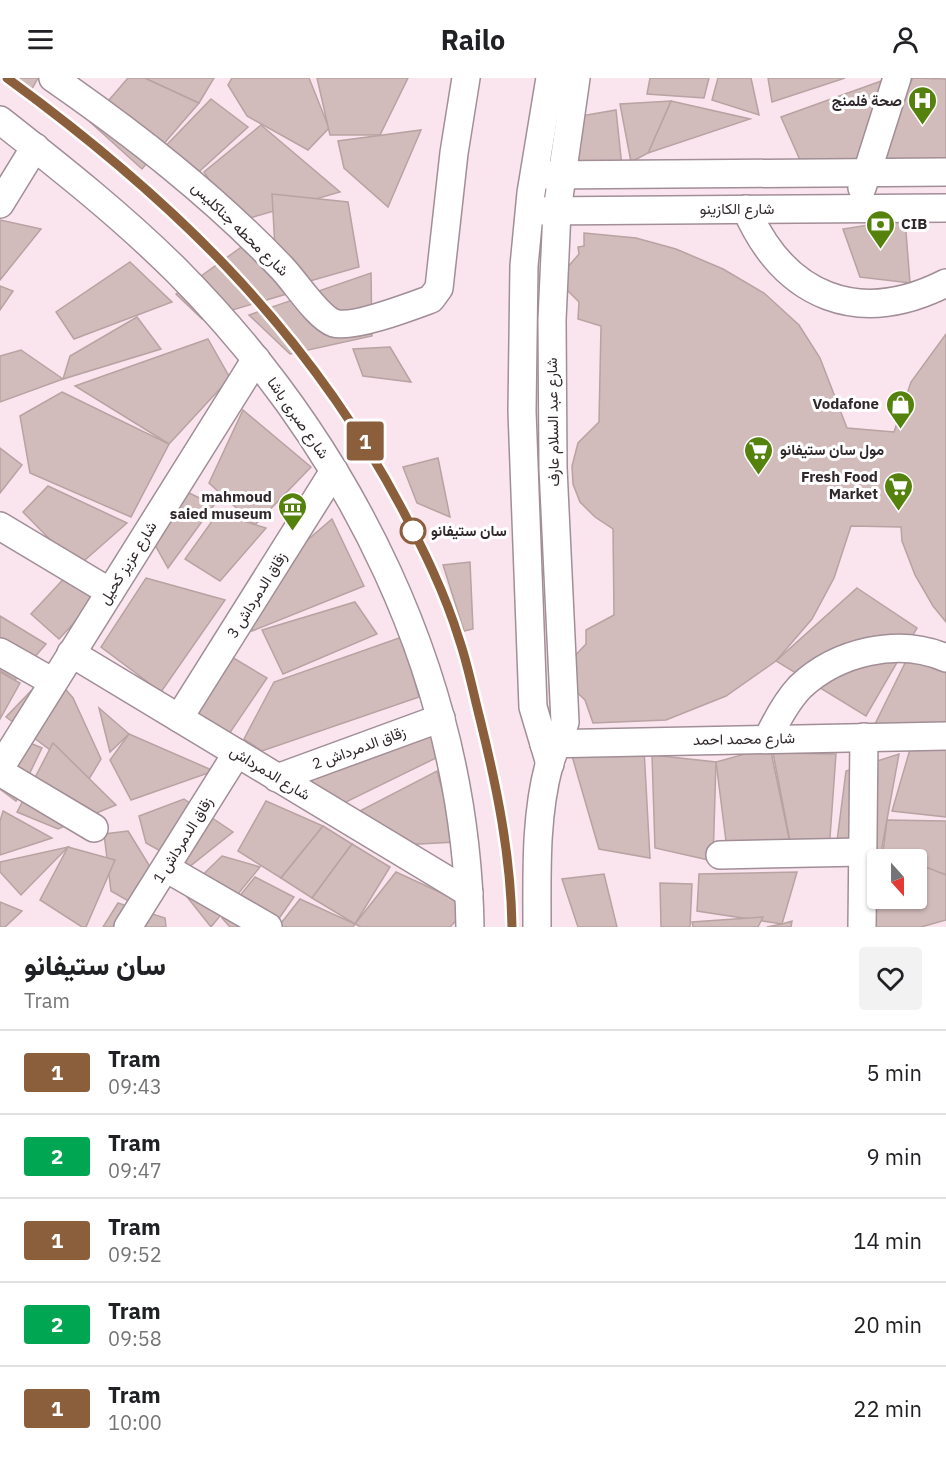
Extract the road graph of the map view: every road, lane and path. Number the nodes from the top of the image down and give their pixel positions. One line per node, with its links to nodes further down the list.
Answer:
1 (466, 78): 5 (street, شارع محطه جناكليس)
2 (550, 78): 10 (street, شارع عبد السلام عارف)
3 (576, 78): 11 (street, شارع عبد السلام عارف)
4 (897, 78): 8 (street)
5 (66, 82)
6 (0, 120): 7 (street, شارع صبرى باشا)
7 (35, 147): 12 (street); 19 (street, شارع صبرى باشا)
8 (867, 172): 9 (street); 11 (street); 13 (street)
9 (946, 172)
10 (534, 175): 11 (street); 16 (street, شارع عبد السلام عارف)
11 (562, 175): 17 (street, شارع عبد السلام عارف)
12 (0, 204)
13 (856, 208): 14 (street, شارع الكازينو); 15 (street, شارع الكازينو)
14 (946, 208)
15 (746, 209): 17 (street, شارع الكازينو); 18 (street)
16 (529, 211): 17 (street, شارع الكازينو); 32 (street, شارع عبد السلام عارف)
17 (557, 211): 32 (street, شارع عبد السلام عارف)
18 (946, 282)
19 (256, 359): 20 (street, شارع صبرى باشا); 22 (street, شارع عزيز كحيل)
20 (334, 471): 27 (street, زقاق الدمرداش 3); 28 (street, شارع صبرى باشا)
21 (0, 526): 22 (street)
22 (110, 592): 24 (street, شارع عزيز كحيل)
23 (0, 652): 26 (street)
24 (71, 654): 26 (street, شارع عزيز كحيل); 27 (street, شارع الدمرداش)
25 (946, 658): 31 (street)
26 (53, 682): 34 (street, شارع عزيز كحيل)
27 (179, 718): 33 (street, شارع الدمرداش)
28 (441, 718): 35 (street, زقاق الدمرداش 2); 40 (street, شارع صبرى باشا)
29 (946, 736): 30 (street, شارع محمد احمد)
30 (864, 737): 31 (street, شارع محمد احمد); 37 (street)
31 (768, 738): 32 (street, شارع محمد احمد)
32 (551, 751): 44 (street, شارع عبد السلام عارف)
33 (237, 753): 35 (street, شارع الدمرداش); 39 (street, زقاق الدمرداش 1)
34 (0, 770): 36 (street)
35 (278, 778): 40 (street, شارع الدمرداش)
36 (94, 828)
37 (863, 852): 38 (street); 45 (street)
38 (720, 855)
39 (166, 868): 41 (street, زقاق الدمرداش 1); 42 (street)
40 (469, 893): 43 (street)
41 (128, 927)
42 (268, 927)
43 (470, 927)
44 (537, 927)
45 (862, 927)

